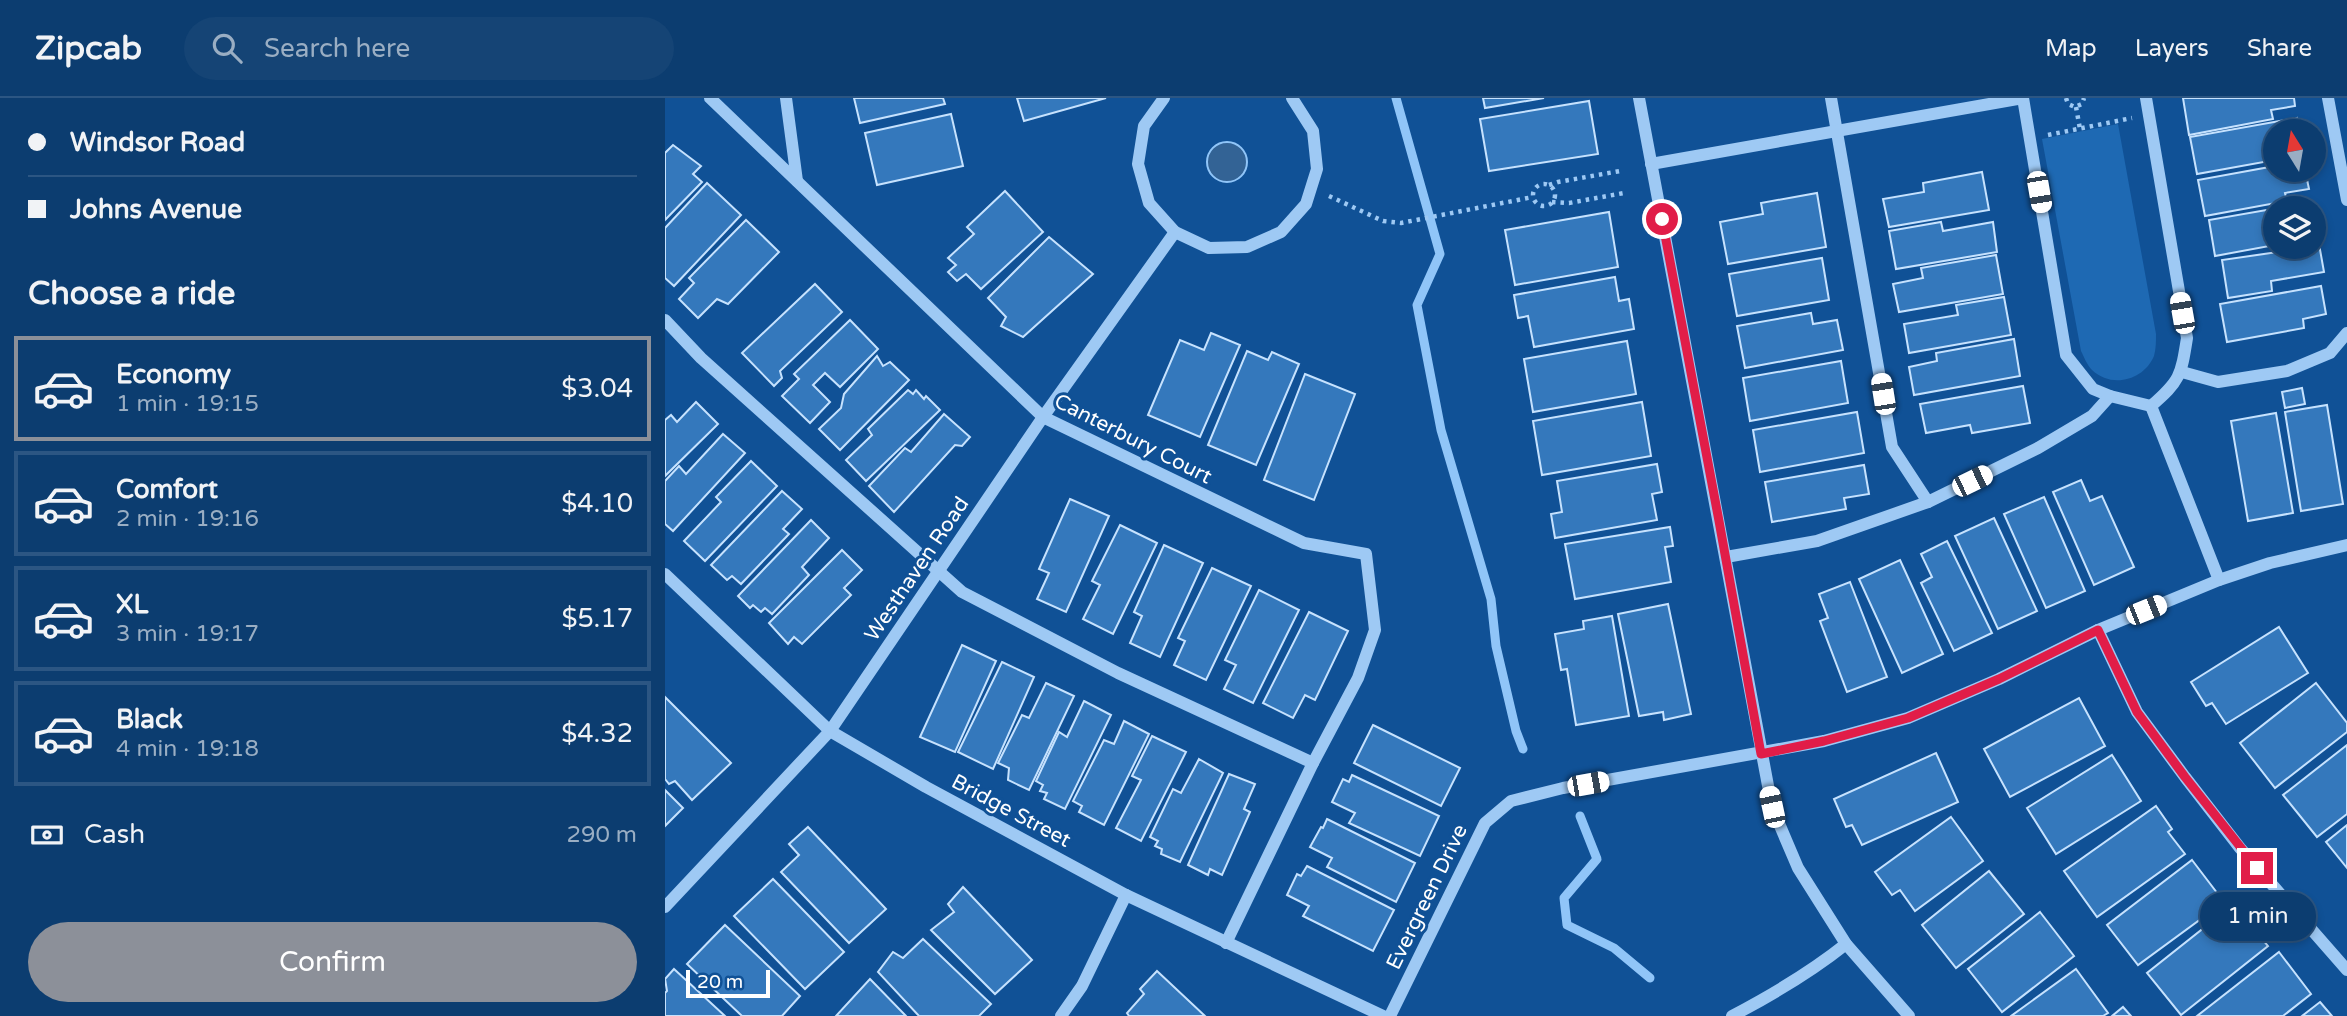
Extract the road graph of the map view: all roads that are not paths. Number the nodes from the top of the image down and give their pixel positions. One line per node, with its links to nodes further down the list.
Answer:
1 (710, 98): 12 (street, Canterbury Court)
2 (786, 98): 12 (street)
3 (1164, 98): 14 (street)
4 (1292, 98): 14 (street)
5 (1639, 98): 11 (street)
6 (1831, 98): 10 (street)
7 (2023, 98): 10 (street); 18 (street)
8 (2146, 98): 17 (street)
9 (2328, 98): 13 (street)
10 (1838, 131): 11 (street); 21 (street)
11 (1651, 164): 23 (street)
12 (797, 181): 20 (street, Canterbury Court)
13 (2347, 200)
14 (1175, 233): 20 (street, Westhaven Road)
15 (665, 320): 24 (street)
16 (2347, 333): 17 (street)
17 (2182, 372): 19 (street)
18 (2110, 396): 19 (street); 21 (street)
19 (2151, 406): 26 (street)
20 (1043, 417): 24 (street, Westhaven Road); 30 (street, Canterbury Court)
21 (1928, 502): 23 (street)
22 (2347, 545): 26 (street, Evergreen Drive)
23 (1726, 557): 29 (street)
24 (937, 572): 28 (street, Westhaven Road); 30 (street)
25 (665, 574): 28 (street, Bridge Street)
26 (2219, 580): 27 (street, Evergreen Drive)
27 (2098, 630): 29 (street, Evergreen Drive); 35 (street)
28 (830, 731): 31 (street, Bridge Street); 32 (street, Westhaven Road)
29 (1761, 754): 34 (street); 38 (street, Evergreen Drive)
30 (1313, 764): 33 (street)
31 (1126, 895): 33 (street, Bridge Street); 36 (street)
32 (665, 907)
33 (1226, 943): 37 (street, Bridge Street)
34 (1846, 944): 39 (street); 40 (street)
35 (2347, 970)
36 (1061, 1016)
37 (1383, 1016)
38 (1390, 1016)
39 (1732, 1016)
40 (1909, 1016)

